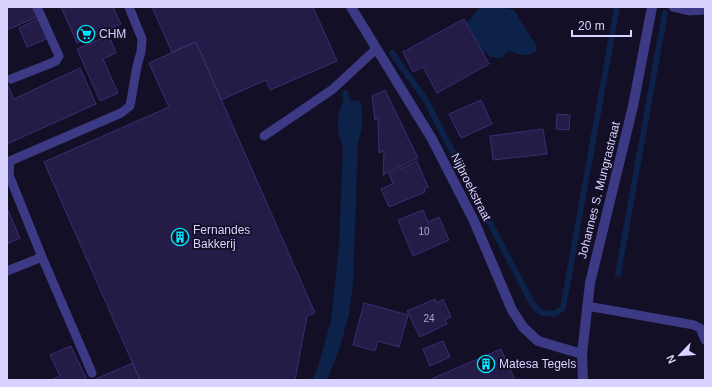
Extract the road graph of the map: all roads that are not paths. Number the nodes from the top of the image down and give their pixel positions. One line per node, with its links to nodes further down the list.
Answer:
1 (37, 7): 8 (lane)
2 (129, 7): 10 (lane)
3 (351, 7): 7 (street, Nijbroekstraat)
4 (652, 7): 12 (street, Johannes S. Mungrastraat)
5 (673, 7): 6 (lane)
6 (705, 10)
7 (376, 49): 9 (lane); 14 (street, Nijbroekstraat)
8 (11, 79)
9 (264, 136)
10 (42, 257): 11 (lane); 15 (lane)
11 (7, 272)
12 (587, 306): 13 (lane); 14 (street, Johannes S. Mungrastraat)
13 (705, 340)
14 (582, 354): 16 (street, Johannes S. Mungrastraat)
15 (92, 373)
16 (583, 380)

